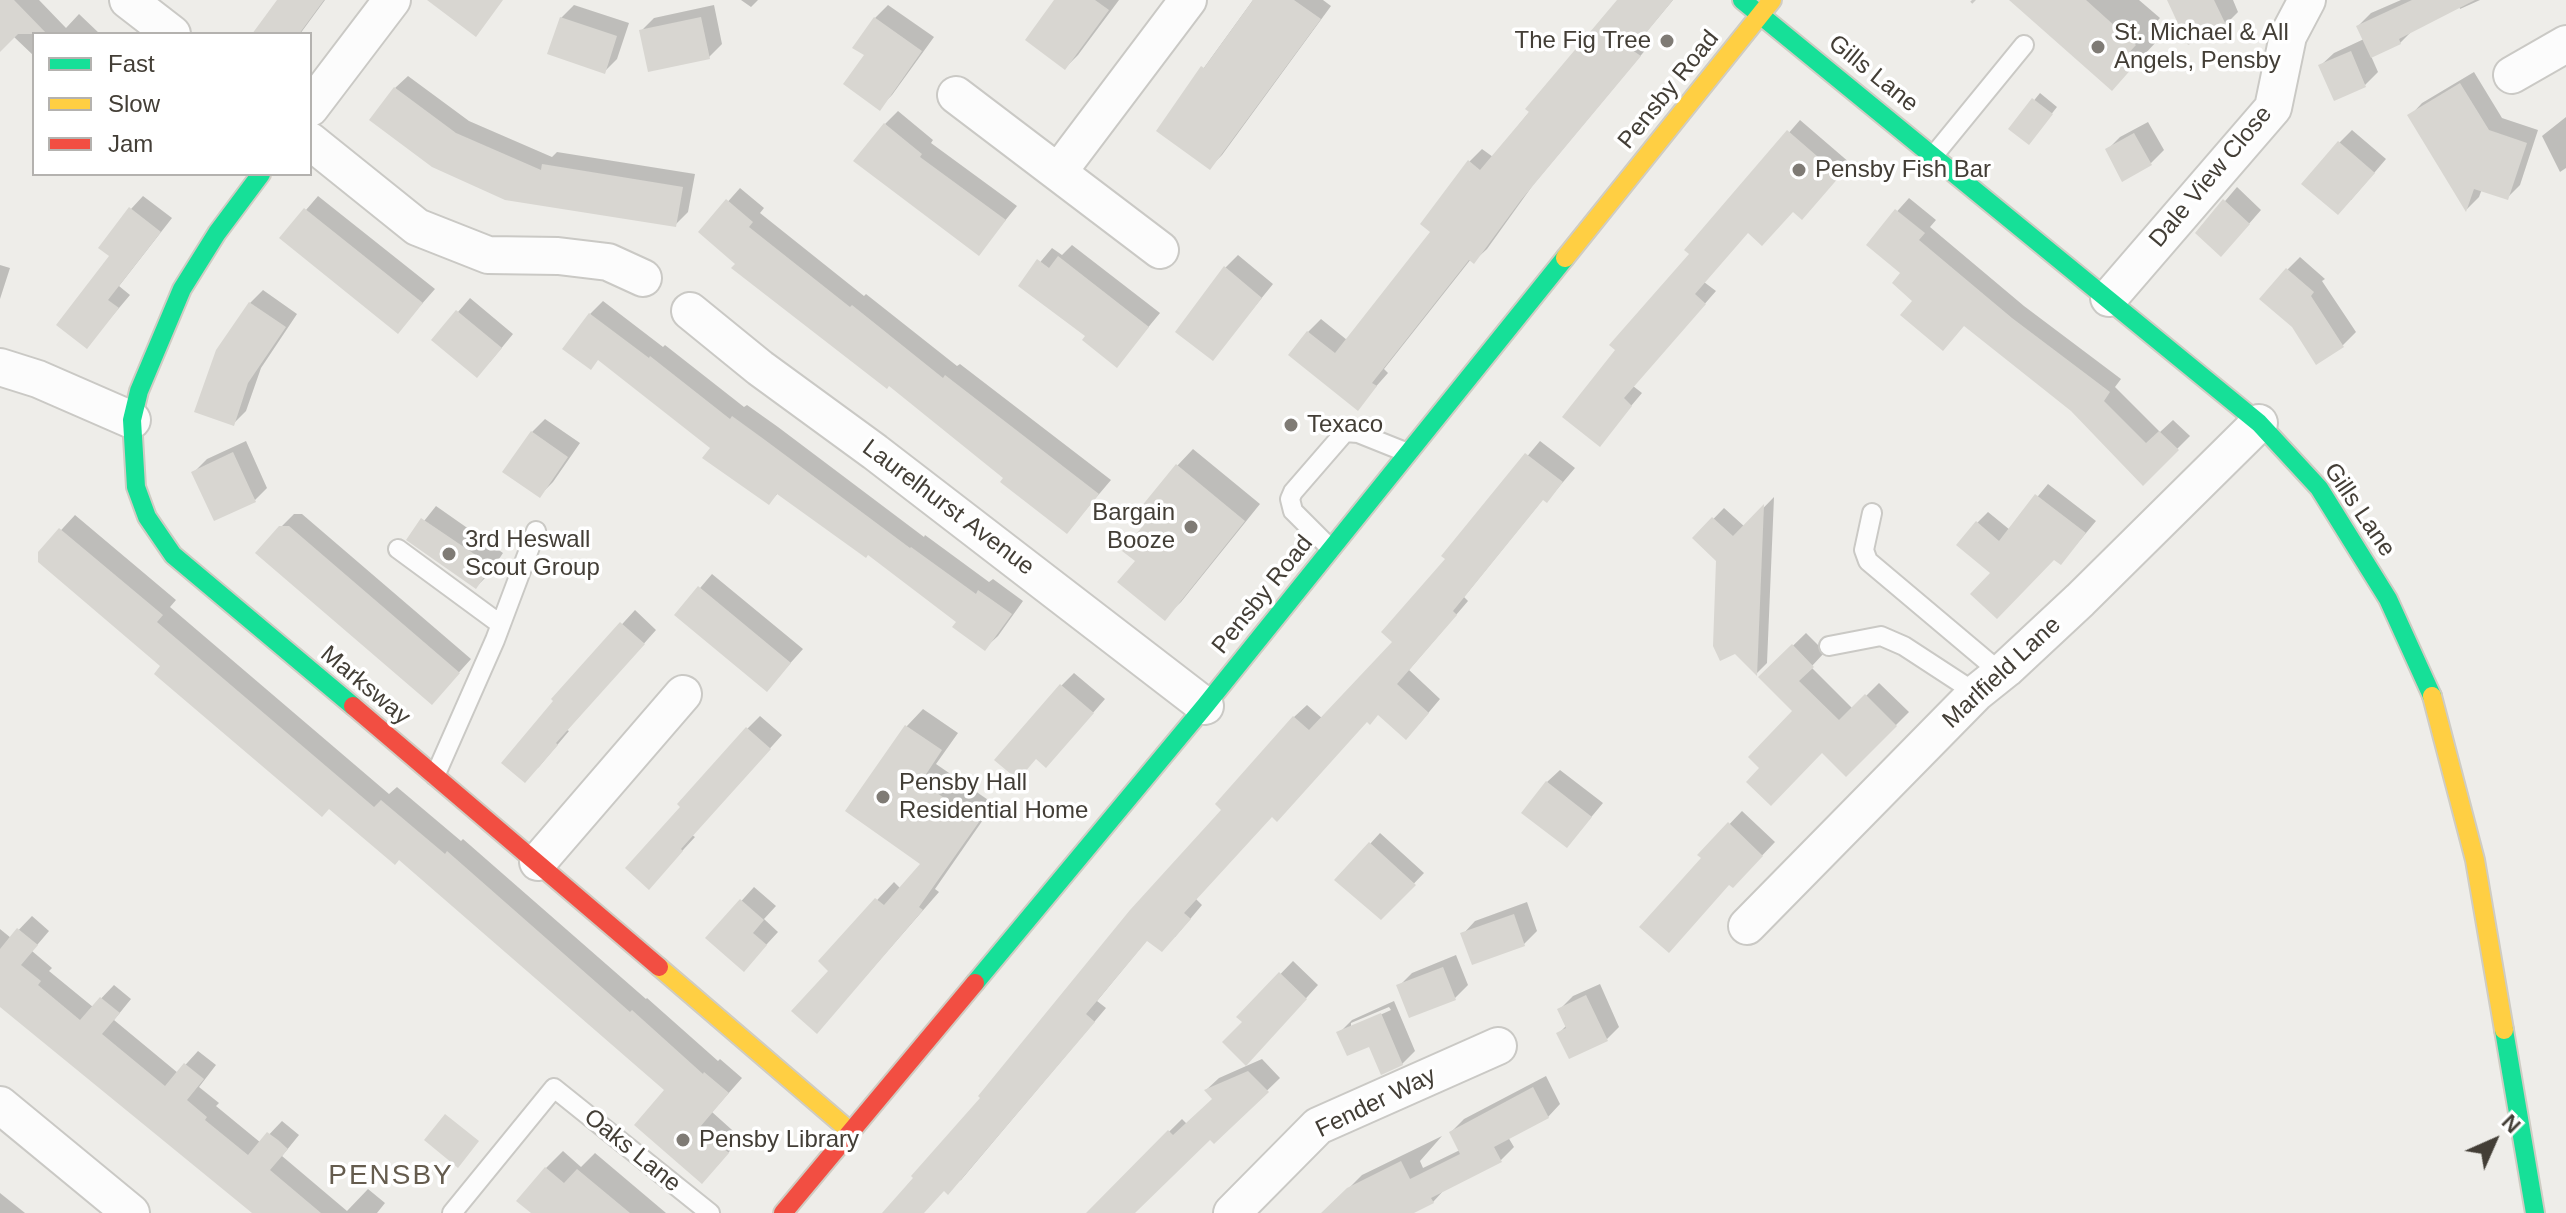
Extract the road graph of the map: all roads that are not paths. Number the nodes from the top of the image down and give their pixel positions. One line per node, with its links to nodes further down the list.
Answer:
1 (128, 0): 7 (street)
2 (392, 0): 12 (street)
3 (1188, 0): 15 (street)
4 (1742, 0): 6 (street, Gills Lane)
5 (2307, 0): 19 (street, Dale View Close)
6 (1767, 7): 14 (street, Gills Lane); 24 (street, Pensby Road)
7 (169, 32)
8 (2566, 44): 10 (street)
9 (2024, 45): 14 (lane)
10 (2512, 75)
11 (956, 95): 15 (street)
12 (312, 105)
13 (312, 143): 18 (street)
14 (1934, 155): 19 (street, Gills Lane)
15 (1059, 171): 17 (street)
16 (260, 176): 22 (street, Marksway)
17 (1160, 250)
18 (643, 278)
19 (2109, 298): 23 (street, Gills Lane)
20 (690, 311): 33 (street, Laurelhurst Avenue)
21 (0, 367): 22 (street)
22 (132, 420): 34 (street, Marksway)
23 (2259, 423): 31 (street, Marlfield Lane); 45 (street, Gills Lane)
24 (1408, 453): 28 (street, Pensby Road); 28 (lane)
25 (1872, 513): 31 (lane)
26 (536, 531): 29 (lane)
27 (398, 549): 29 (lane)
28 (1331, 549): 33 (street, Pensby Road)
29 (500, 624): 34 (lane)
30 (1829, 646): 31 (lane)
31 (1988, 683): 36 (street, Marlfield Lane)
32 (683, 694): 35 (street)
33 (1205, 706): 39 (street, Pensby Road)
34 (435, 776): 35 (street, Marksway)
35 (538, 862): 39 (street, Marksway)
36 (1747, 926)
37 (1498, 1046): 44 (street, Fender Way)
38 (0, 1105): 40 (street)
39 (850, 1131): 43 (street, Pensby Road)
40 (131, 1213)
41 (452, 1213): 42 (lane, Oaks Lane)
42 (710, 1213)
43 (783, 1213)
44 (1232, 1213)
45 (2535, 1213)

